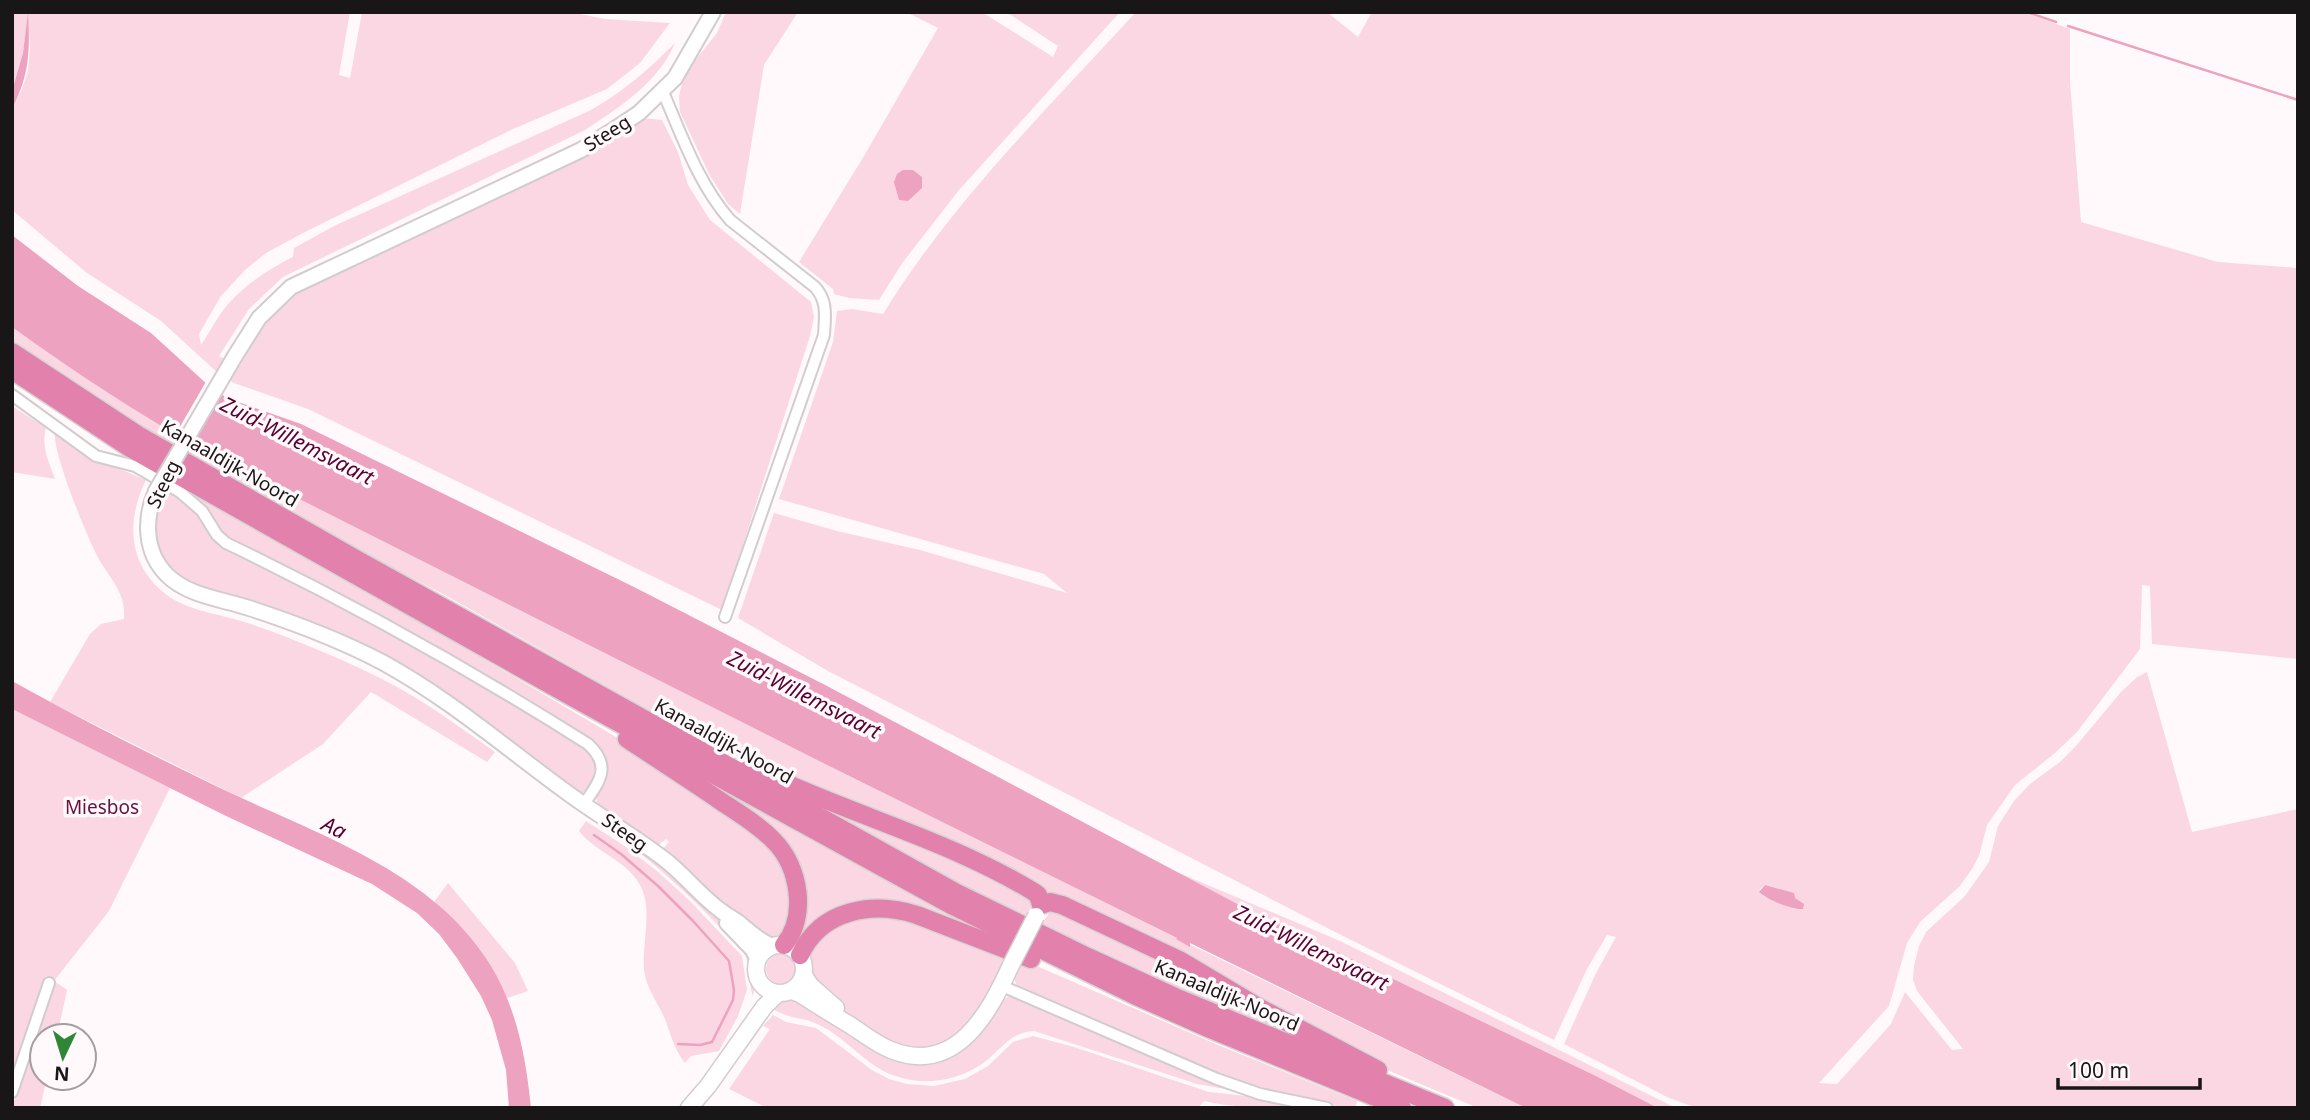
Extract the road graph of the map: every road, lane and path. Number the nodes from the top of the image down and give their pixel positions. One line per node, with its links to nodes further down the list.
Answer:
1 (713, 12): 2 (street, Steeg)
2 (663, 92): 6 (street); 9 (street, Steeg, bridge)
3 (12, 352): 8 (highway, Kanaaldijk-Noord)
4 (12, 370): 7 (highway, Kanaaldijk-Noord)
5 (12, 395): 9 (street)
6 (725, 617)
7 (581, 702): 12 (highway); 20 (highway, Kanaaldijk-Noord)
8 (625, 710): 11 (highway); 24 (highway, Kanaaldijk-Noord)
9 (584, 804): 10 (street, Steeg)
10 (719, 910): 12 (street, Steeg); 14 (street, Steeg)
11 (1038, 911): 18 (main road, bridge); 24 (highway)
12 (778, 946): 13 (main road); 14 (main road)
13 (800, 955): 15 (main road); 20 (highway)
14 (758, 960): 17 (main road)
15 (804, 975): 19 (main road); 21 (main road)
16 (49, 983): 23 (street)
17 (761, 984): 19 (main road); 22 (main road)
18 (1002, 986): 21 (main road); 26 (street)
19 (785, 992): 21 (main road); 22 (main road)
20 (1136, 996): 27 (highway, Kanaaldijk-Noord)
21 (851, 1026)
22 (739, 1040): 25 (main road)
23 (12, 1092)
24 (1442, 1107)
25 (689, 1108)
26 (1327, 1108)
27 (1402, 1108)

